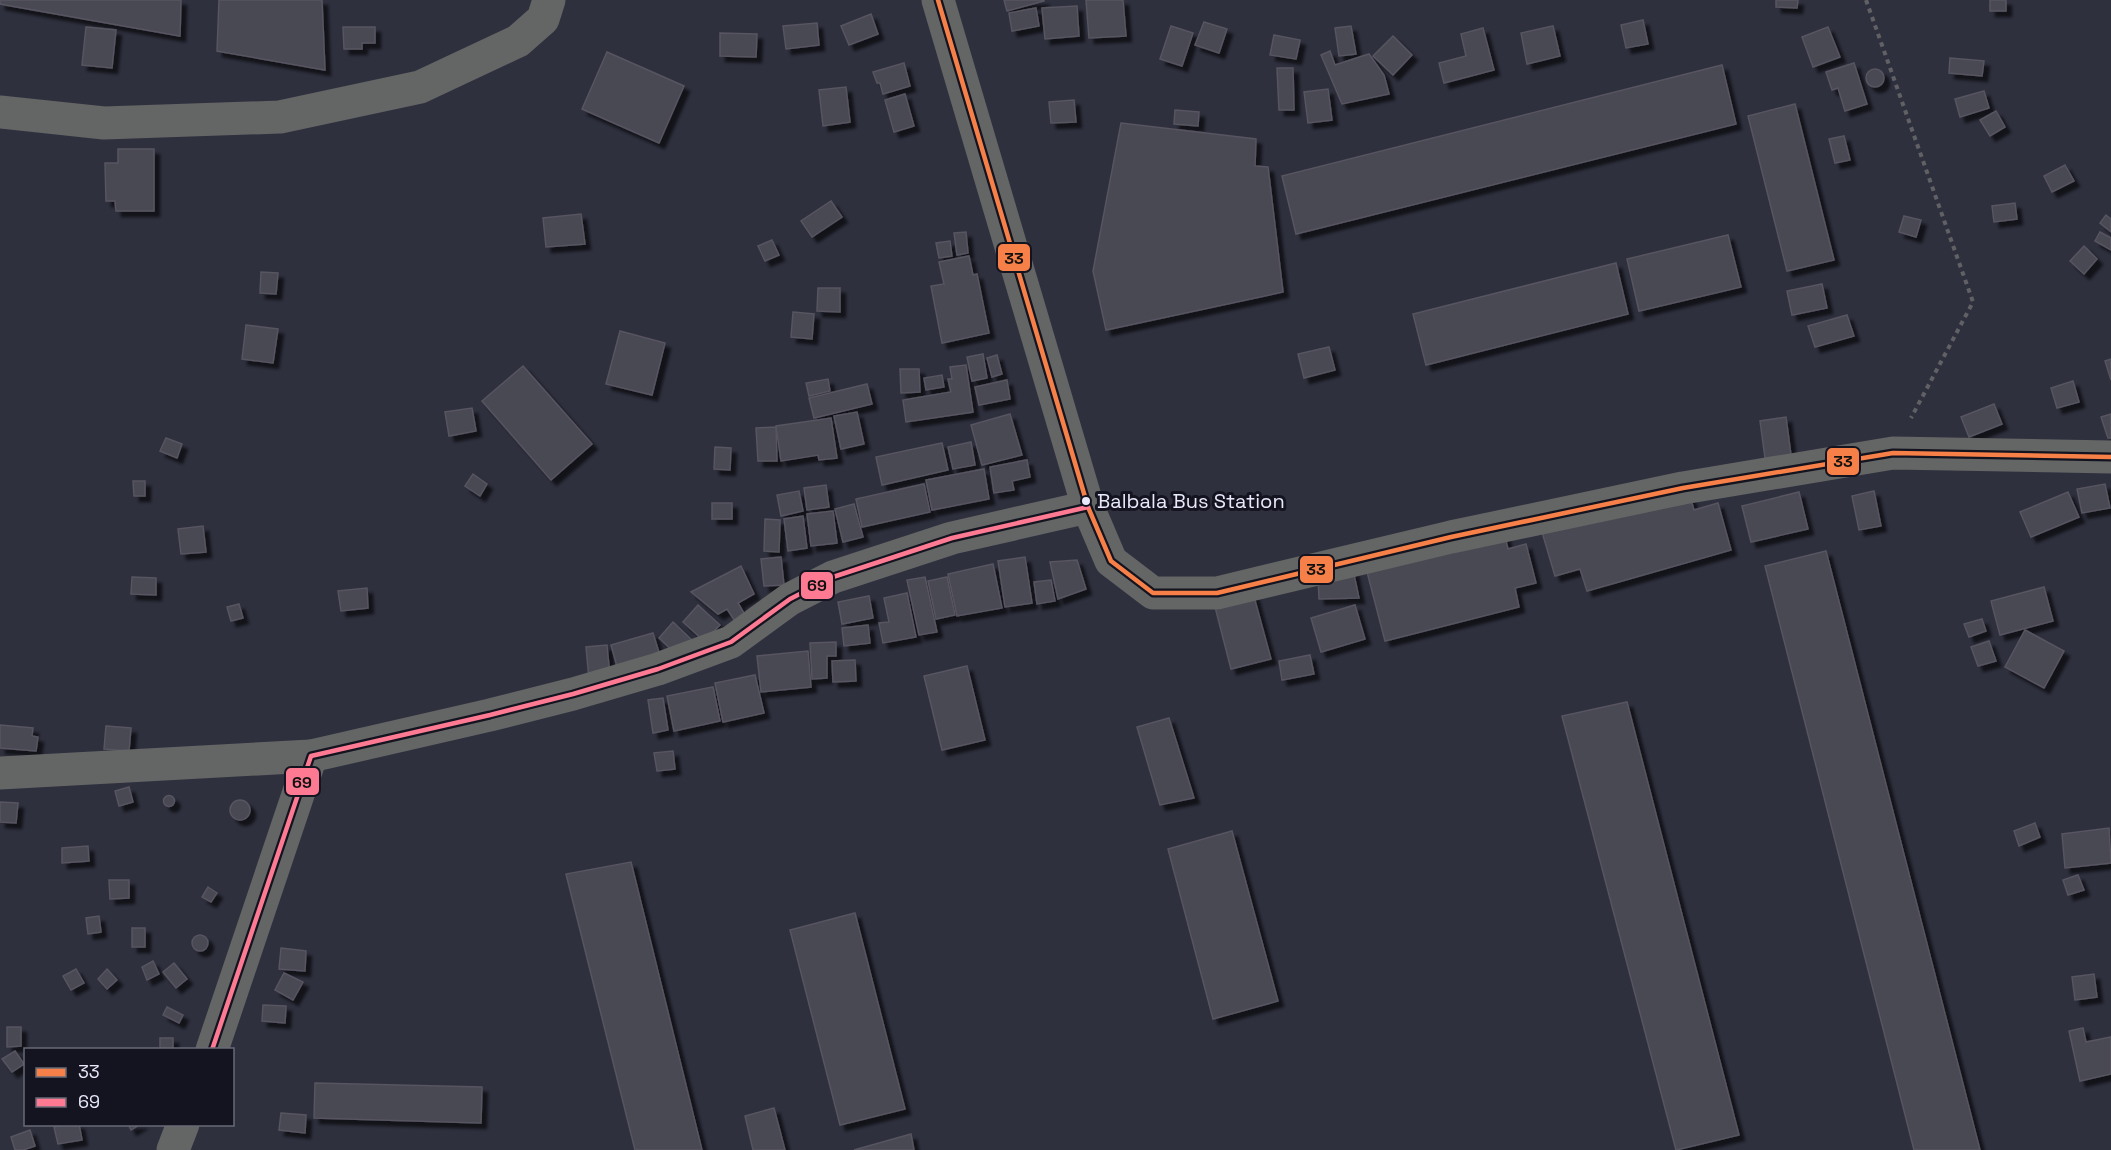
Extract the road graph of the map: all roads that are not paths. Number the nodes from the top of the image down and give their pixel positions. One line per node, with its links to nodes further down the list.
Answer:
1 (549, 0): 3 (street)
2 (938, 0): 5 (street)
3 (0, 112)
4 (2111, 457): 5 (street)
5 (1088, 507): 6 (street)
6 (311, 756): 7 (street); 8 (street)
7 (0, 773)
8 (213, 1048)
9 (183, 1126): 10 (street)
10 (173, 1150)

